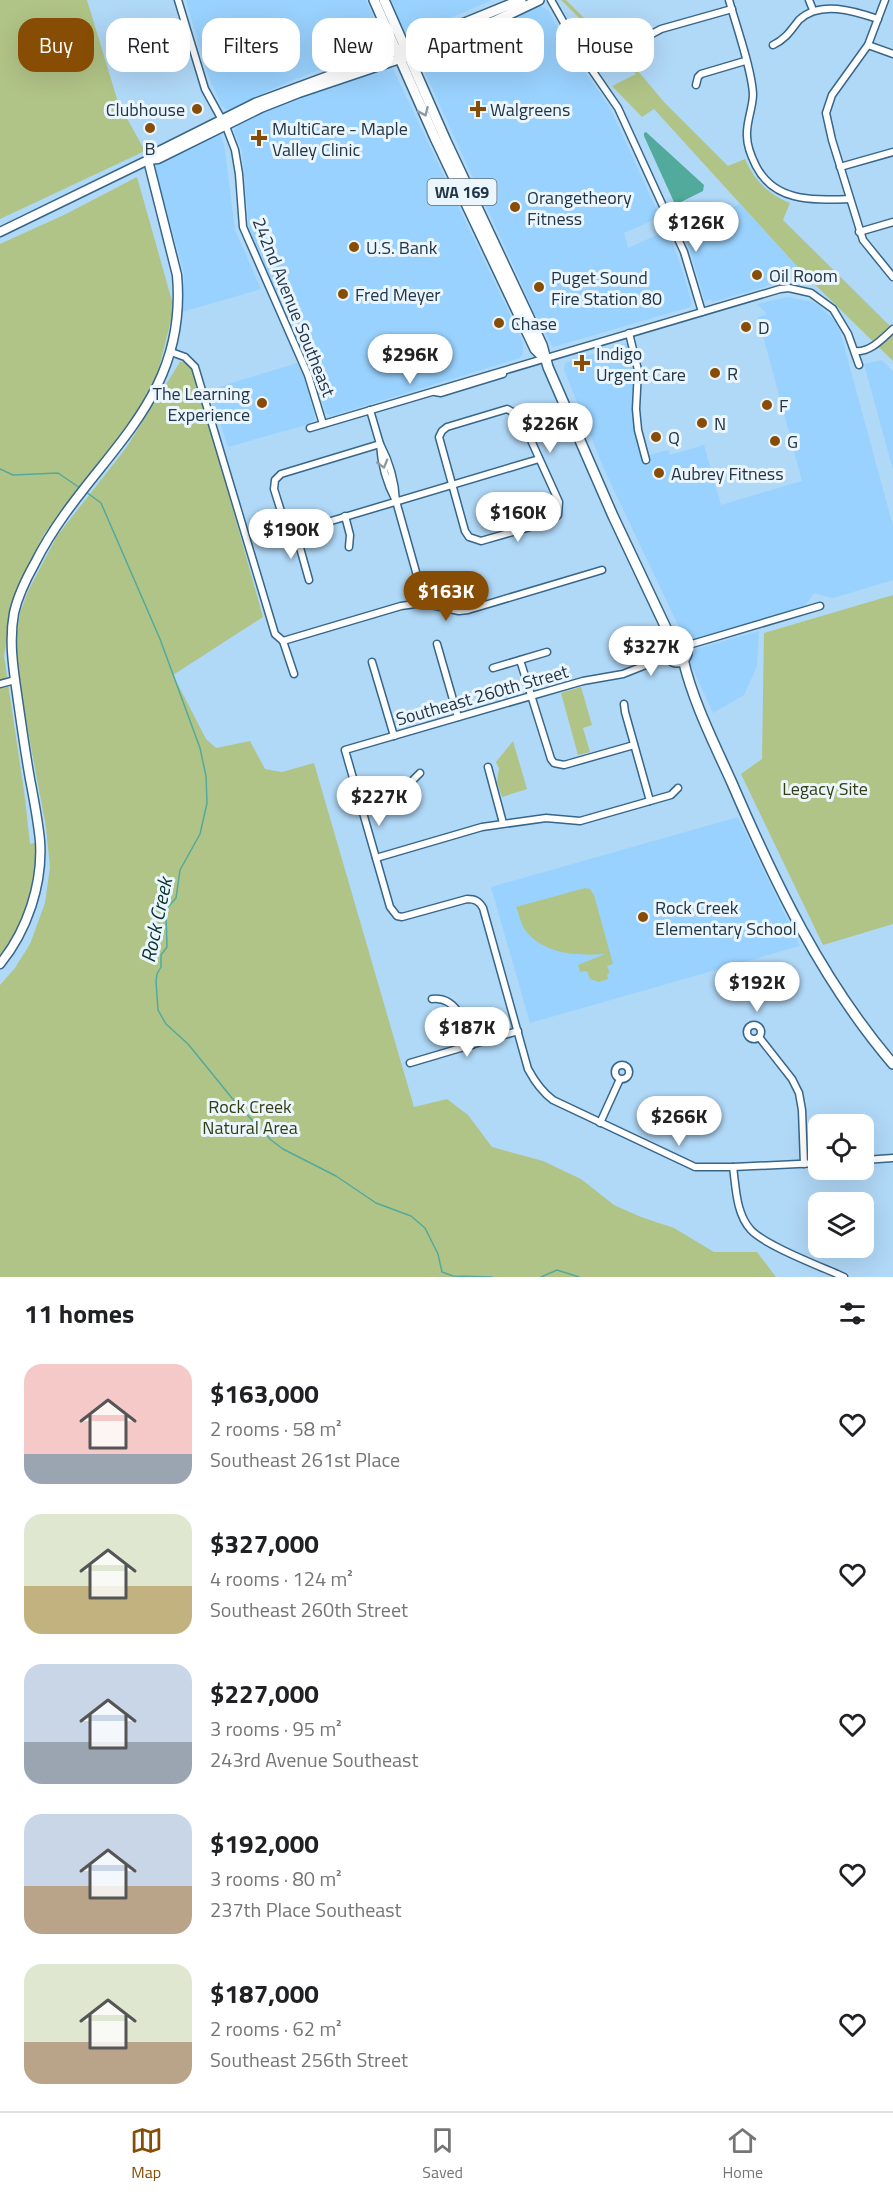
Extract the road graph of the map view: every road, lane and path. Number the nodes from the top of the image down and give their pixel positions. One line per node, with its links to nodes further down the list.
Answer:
1 (178, 0): 20 (street, 242nd Avenue Southeast)
2 (374, 0): 16 (main road, WA 169)
3 (384, 0): 16 (main road, WA 169)
4 (521, 0): 16 (main road)
5 (539, 0): 16 (main road)
6 (551, 0): 31 (street)
7 (729, 0): 10 (street)
8 (809, 0): 11 (street)
9 (885, 0): 12 (street)
10 (732, 9): 13 (street); 18 (street)
11 (813, 10): 12 (street); 14 (street)
12 (878, 19): 15 (street)
13 (654, 33)
14 (772, 45)
15 (868, 45): 17 (street); 23 (street)
16 (403, 53): 20 (street); 25 (main road, WA 169, one-way to 25); 29 (main road, WA 169)
17 (893, 54)
18 (746, 61): 19 (street); 24 (street)
19 (696, 85)
20 (223, 122): 22 (street); 39 (street, 242nd Avenue Southeast)
21 (893, 152): 23 (street)
22 (147, 160): 27 (street); 35 (street)
23 (840, 167): 24 (street)
24 (850, 199): 28 (street)
25 (474, 216): 29 (main road); 36 (main road, WA 169)
26 (893, 222): 28 (street)
27 (0, 232)
28 (859, 232): 30 (street)
29 (496, 244): 36 (main road, WA 169)
30 (893, 277)
31 (702, 312): 33 (street); 34 (street)
32 (893, 329): 34 (street)
33 (629, 333): 36 (street); 43 (street)
34 (855, 351): 37 (street)
35 (171, 352): 53 (street); 61 (street)
36 (545, 359): 38 (street); 55 (main road, WA 169)
37 (859, 365)
38 (370, 410): 39 (street); 41 (street)
39 (323, 424): 40 (street)
40 (310, 428)
41 (380, 444): 45 (street); 47 (street)
42 (539, 459): 44 (street); 44 (street); 44 (street)
43 (646, 460)
44 (451, 484): 45 (street)
45 (396, 501): 46 (street); 51 (street)
46 (345, 516): 47 (street); 48 (street)
47 (292, 530): 50 (street)
48 (349, 547)
49 (602, 570): 51 (street)
50 (309, 580)
51 (422, 603): 53 (street)
52 (820, 606): 55 (street, Southeast 260th Street)
53 (283, 641): 60 (street)
54 (437, 644): 65 (street)
55 (677, 651): 63 (street, Southeast 260th Street); 81 (main road, WA 169)
56 (547, 652): 57 (street)
57 (520, 660): 59 (street); 63 (street)
58 (372, 662): 66 (street)
59 (493, 668)
60 (294, 674)
61 (15, 680): 62 (street); 75 (street)
62 (0, 684)
63 (531, 696): 65 (street, Southeast 260th Street); 67 (street)
64 (624, 704): 67 (street)
65 (459, 717): 66 (street, Southeast 260th Street)
66 (394, 736): 71 (street, Southeast 260th Street)
67 (634, 745): 72 (street)
68 (488, 767): 73 (street)
69 (420, 773): 71 (street)
70 (678, 788): 72 (street)
71 (359, 800): 74 (street)
72 (650, 801): 73 (street)
73 (503, 823): 74 (street)
74 (376, 858): 77 (street)
75 (0, 964)
76 (432, 999): 79 (street)
77 (518, 1031): 79 (street); 83 (street)
78 (759, 1037): 86 (street)
79 (472, 1045): 80 (street)
80 (410, 1063)
81 (893, 1065)
82 (620, 1079): 83 (street)
83 (600, 1122): 88 (street)
84 (893, 1158): 85 (street)
85 (874, 1159)
86 (804, 1164): 87 (street); 88 (street)
87 (808, 1164)
88 (733, 1167): 89 (street)
89 (844, 1277)

